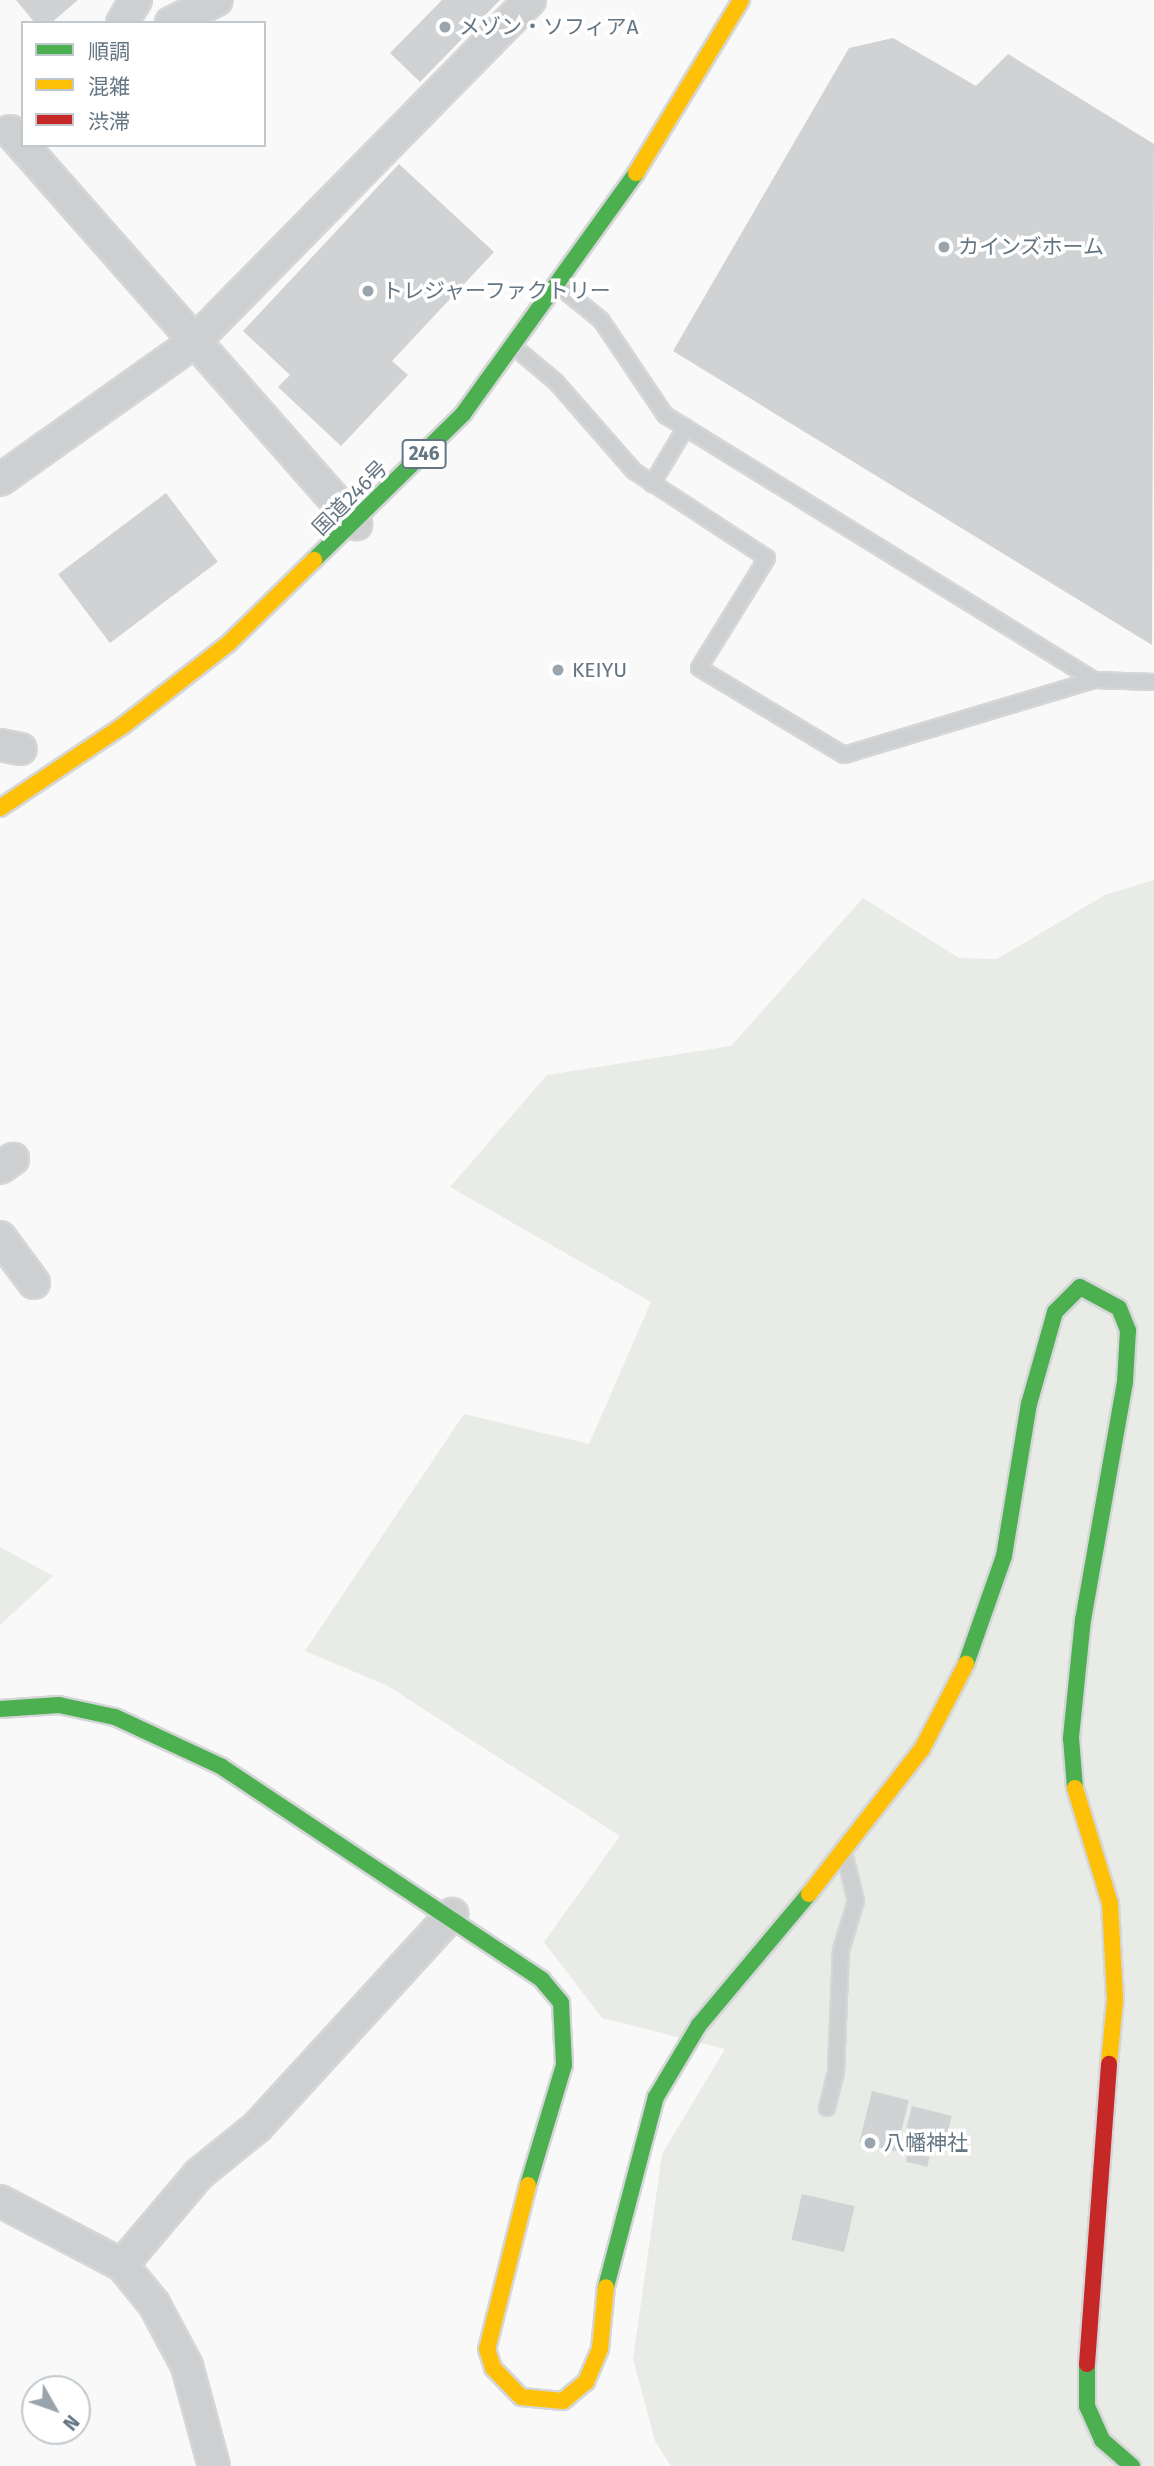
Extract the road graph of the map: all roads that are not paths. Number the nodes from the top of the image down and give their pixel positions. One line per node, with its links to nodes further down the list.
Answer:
1 (136, 0): 5 (street)
2 (217, 0): 6 (street)
3 (530, 0): 9 (street)
4 (741, 0): 8 (main road, 国道246号 / 246)
5 (123, 21)
6 (175, 21)
7 (26, 147): 9 (street)
8 (559, 286): 10 (main road, 国道246号 / 246); 11 (lane)
9 (194, 344): 12 (street); 14 (street)
10 (513, 346): 13 (lane); 14 (main road, 国道246号 / 246)
11 (686, 428): 13 (lane); 15 (lane)
12 (0, 480)
13 (652, 485): 15 (lane)
14 (356, 524): 17 (main road, 国道246号 / 246)
15 (1094, 680): 16 (lane)
16 (1154, 682)
17 (0, 808)
18 (0, 1237): 19 (street)
19 (34, 1283)
20 (0, 1709): 22 (main road)
21 (844, 1852): 22 (main road); 23 (lane); 27 (main road)
22 (452, 1914): 25 (street)
23 (827, 2108)
24 (0, 2201): 25 (street)
25 (122, 2265): 26 (street)
26 (214, 2466)
27 (1132, 2466)

